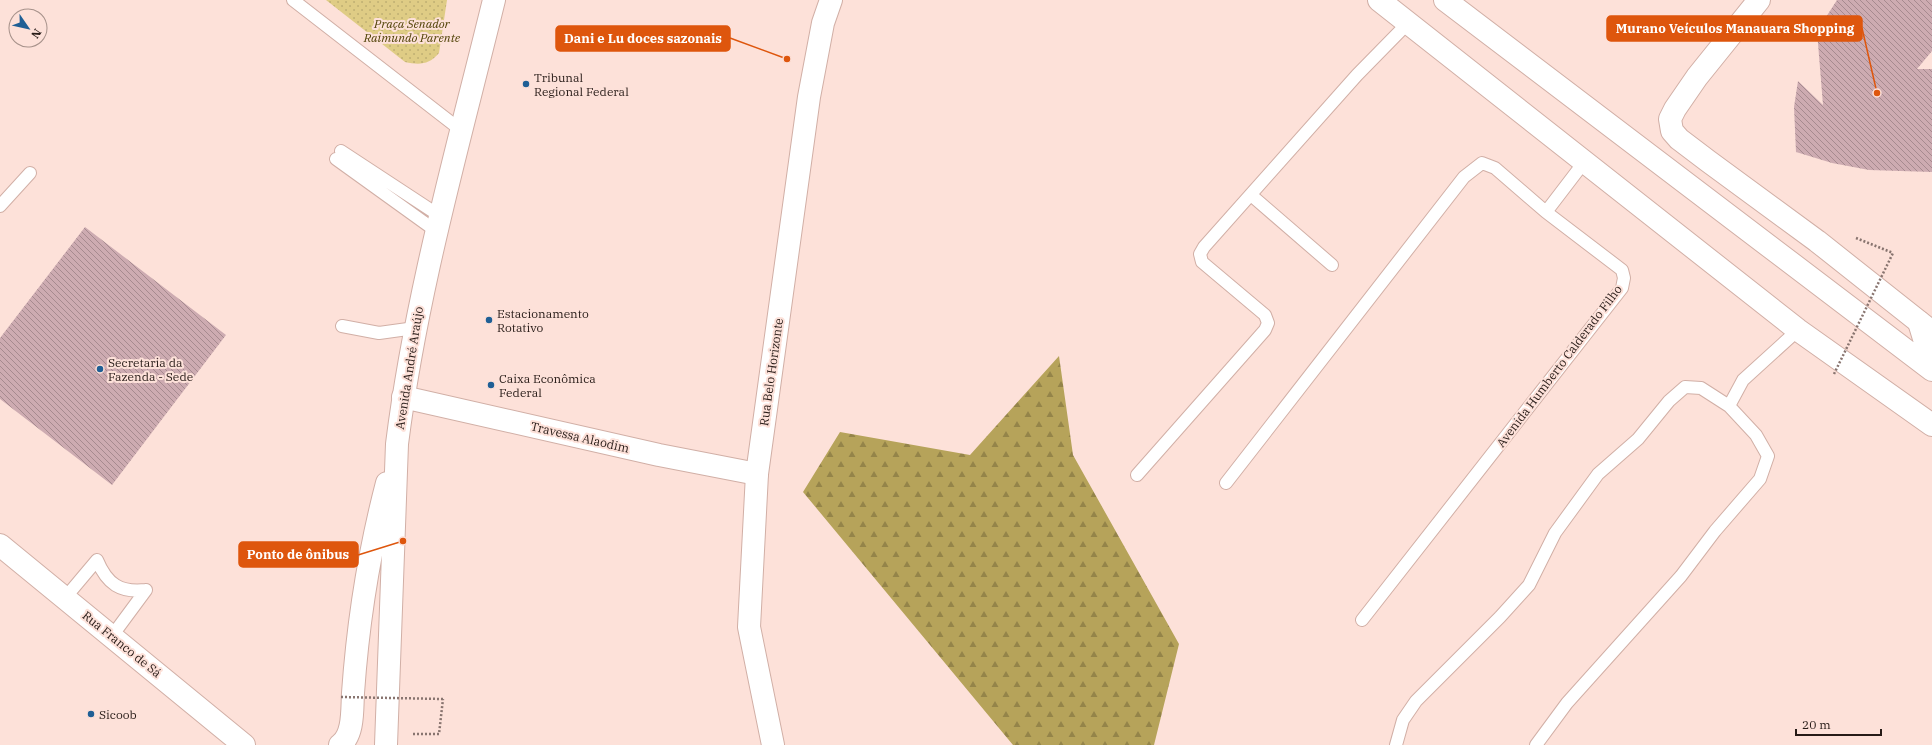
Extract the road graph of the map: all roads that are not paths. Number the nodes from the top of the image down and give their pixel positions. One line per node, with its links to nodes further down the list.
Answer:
1 (293, 0): 8 (lane)
2 (494, 0): 8 (main road, Avenida André Araújo)
3 (831, 0): 27 (main road, Rua Belo Horizonte)
4 (1379, 0): 7 (main road)
5 (1445, 0): 22 (main road)
6 (1759, 0): 18 (main road)
7 (1408, 23): 10 (main road); 12 (lane)
8 (462, 131): 15 (main road, Avenida André Araújo)
9 (338, 155): 15 (lane)
10 (1584, 161): 14 (lane); 20 (main road)
11 (30, 173): 13 (lane)
12 (1251, 195): 16 (lane); 28 (lane)
13 (0, 206)
14 (1546, 212): 29 (lane, Avenida Humberto Calderado Filho); 32 (lane, Avenida Humberto Calderado Filho)
15 (438, 224): 19 (main road, Avenida André Araújo)
16 (1332, 265)
17 (342, 326): 19 (lane)
18 (1926, 327): 21 (main road)
19 (414, 328): 23 (main road, Avenida André Araújo)
20 (1798, 330): 24 (lane); 25 (main road)
21 (1932, 365)
22 (1932, 370)
23 (403, 397): 26 (main road, Avenida André Araújo); 27 (main road, Travessa Alaodim)
24 (1729, 406): 38 (lane); 39 (lane)
25 (1932, 425)
26 (397, 444): 35 (main road); 36 (main road, Avenida André Araújo)
27 (757, 474): 37 (main road, Rua Belo Horizonte)
28 (1138, 475)
29 (1226, 483)
30 (2, 552): 31 (main road, Rua Franco de Sá)
31 (65, 598): 33 (main road, Rua Franco de Sá); 33 (lane)
32 (1362, 620)
33 (112, 636): 34 (main road, Rua Franco de Sá)
34 (244, 745)
35 (340, 745)
36 (386, 745)
37 (773, 745)
38 (1396, 745)
39 (1536, 745)

